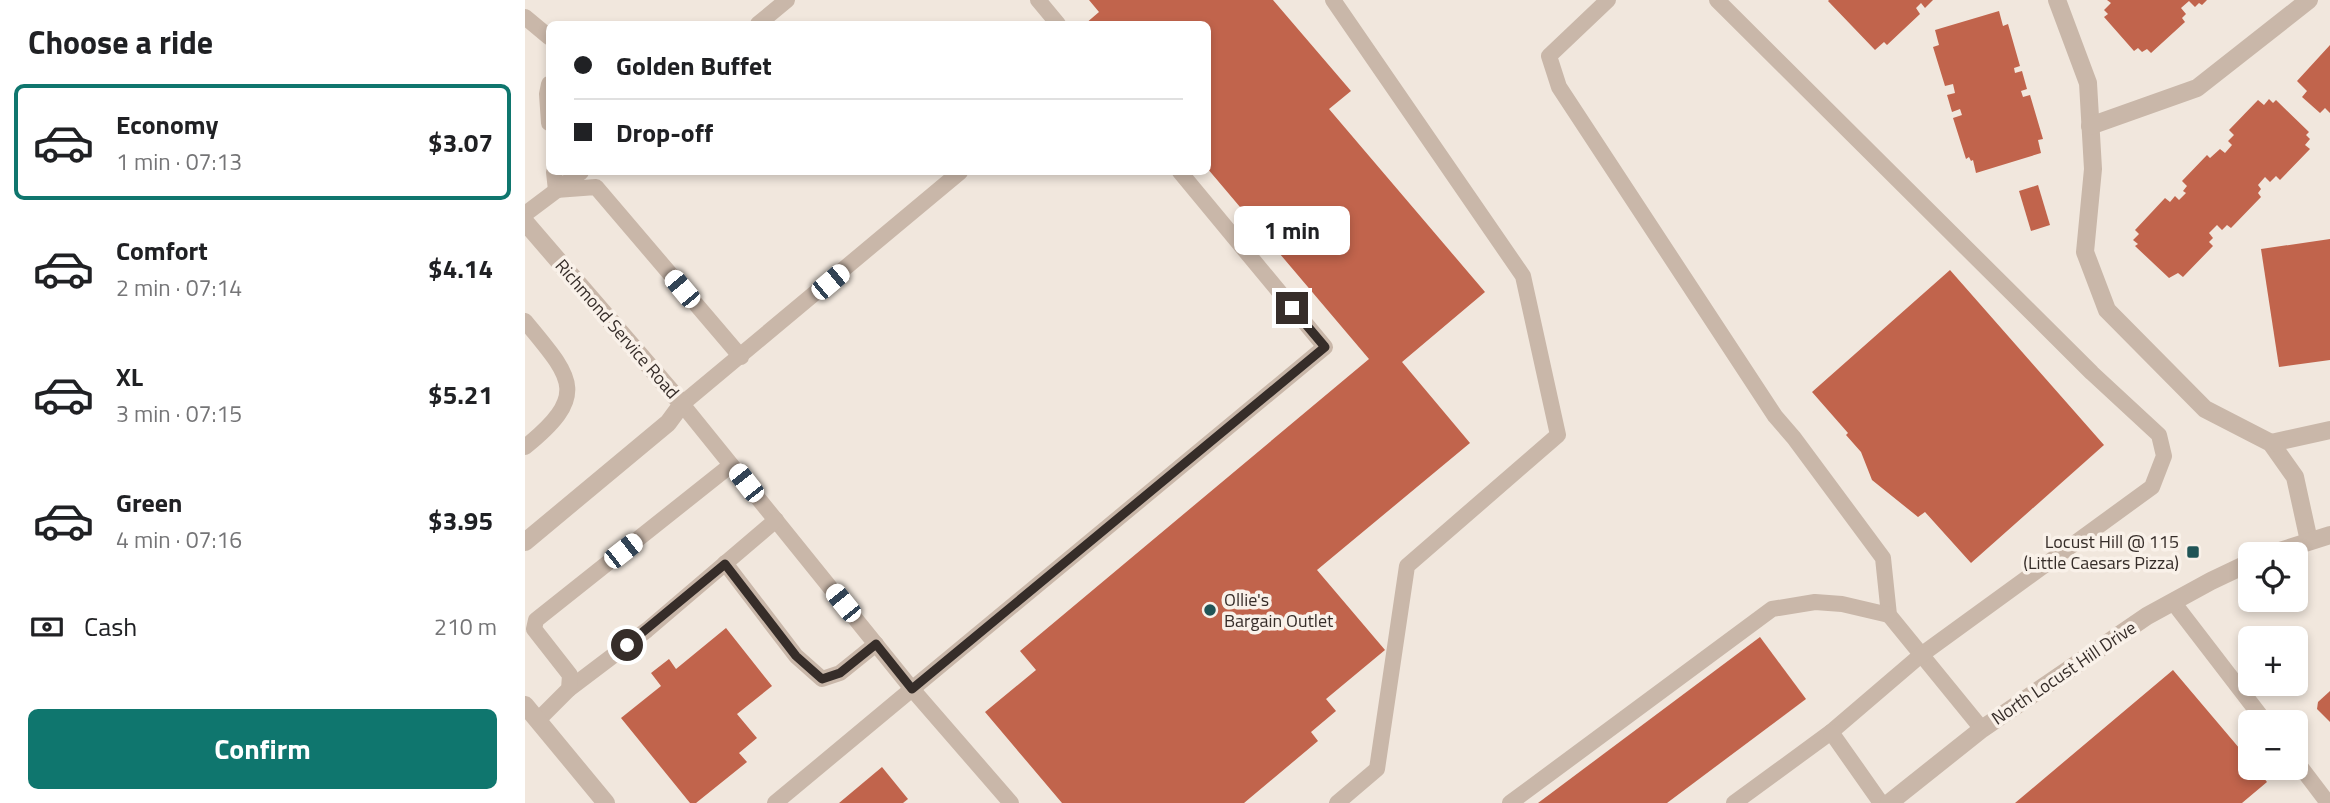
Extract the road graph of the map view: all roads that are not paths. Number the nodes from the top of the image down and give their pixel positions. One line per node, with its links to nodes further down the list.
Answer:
1 (787, 0): 9 (lane)
2 (1038, 0): 10 (lane)
3 (1333, 0): 49 (lane)
4 (1608, 0): 35 (lane)
5 (1717, 0): 37 (lane)
6 (2057, 0): 12 (street)
7 (2309, 0): 12 (street)
8 (525, 18): 11 (lane)
9 (762, 21)
10 (1056, 21)
11 (546, 35)
12 (2090, 126): 24 (street)
13 (554, 175): 17 (lane)
14 (577, 175): 17 (lane)
15 (957, 175): 21 (lane)
16 (1182, 175): 38 (lane)
17 (556, 190): 18 (lane); 21 (lane)
18 (525, 214)
19 (528, 230): 22 (street, Richmond Service Road)
20 (525, 321): 25 (lane)
21 (741, 357): 22 (lane)
22 (682, 404): 26 (lane); 30 (street, Richmond Service Road)
23 (2330, 430): 24 (street)
24 (2271, 443): 29 (street)
25 (525, 447)
26 (731, 464): 27 (lane); 39 (lane)
27 (776, 520): 32 (lane); 36 (lane)
28 (2330, 534): 29 (street)
29 (2309, 541): 31 (street)
30 (525, 542)
31 (2306, 542)
32 (725, 564): 36 (lane); 39 (lane)
33 (2238, 569): 34 (street, North Locust Hill Drive)
34 (2173, 602): 41 (lane); 43 (street, North Locust Hill Drive)
35 (1889, 615): 37 (lane); 50 (lane)
36 (876, 644): 38 (lane)
37 (1921, 654): 43 (lane); 44 (lane)
38 (912, 689): 47 (lane); 48 (lane)
39 (569, 690): 42 (lane)
40 (525, 705): 42 (street)
41 (2256, 710)
42 (538, 720): 46 (street)
43 (1982, 729): 53 (street, North Locust Hill Drive)
44 (1831, 732): 51 (lane); 52 (lane)
45 (2308, 777): 54 (lane)
46 (606, 803)
47 (775, 803)
48 (1011, 803)
49 (1337, 803)
50 (1510, 803)
51 (1734, 803)
52 (1881, 803)
53 (1889, 803)
54 (2328, 803)

